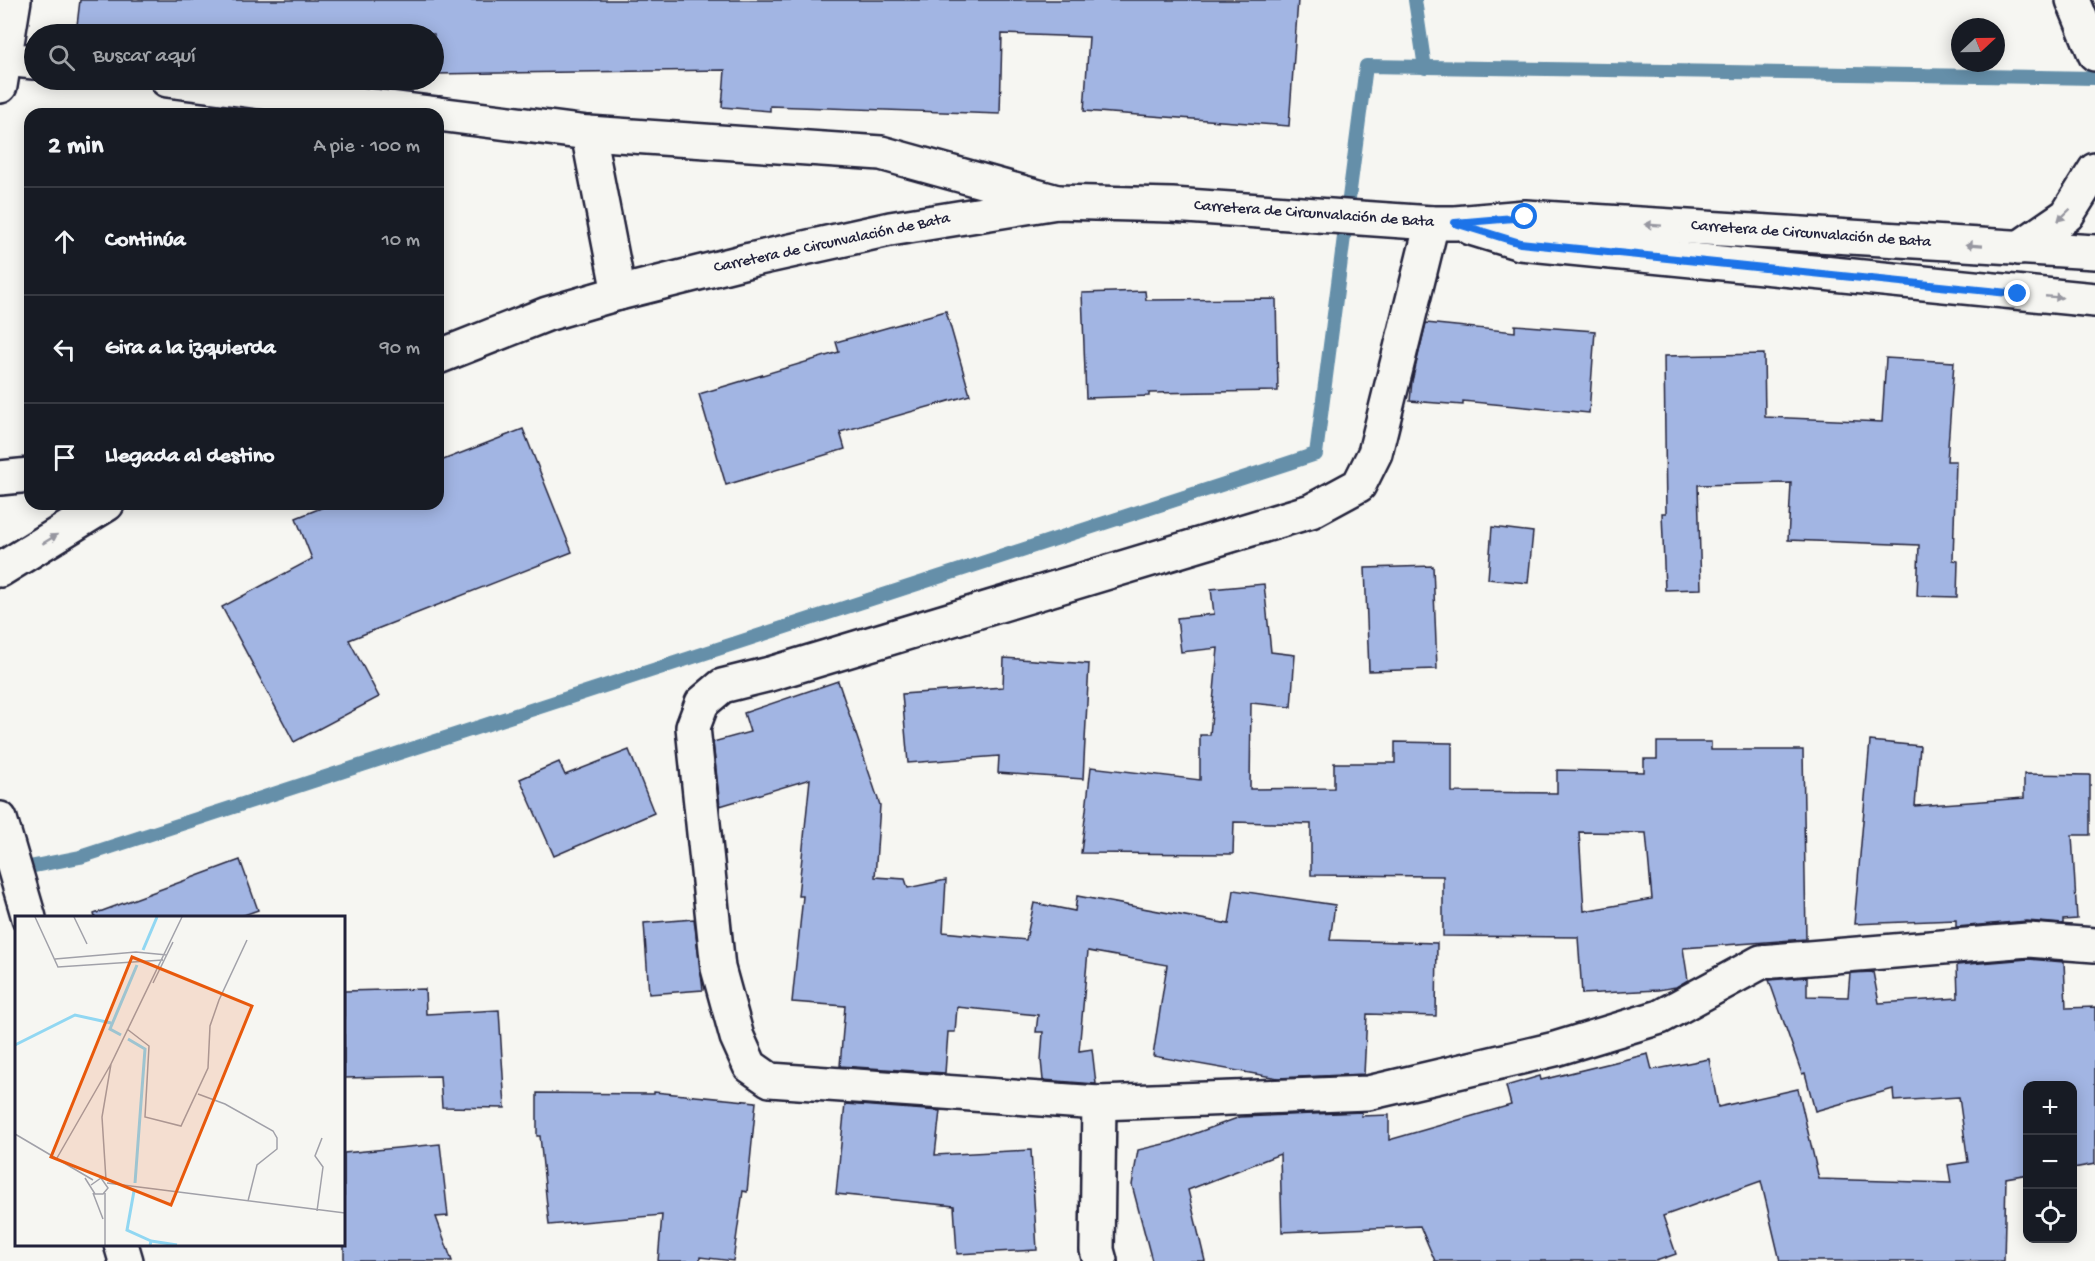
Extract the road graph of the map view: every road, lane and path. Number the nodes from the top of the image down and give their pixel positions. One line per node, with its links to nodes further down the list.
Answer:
1 (14, 0): 4 (street)
2 (2073, 0): 3 (street)
3 (2095, 54)
4 (13, 69)
5 (247, 90): 6 (street)
6 (390, 108)
7 (444, 115): 8 (street)
8 (588, 133): 10 (street); 14 (street)
9 (2095, 170): 12 (street, one-way to 12)
10 (1057, 202): 11 (street, Carretera de Circunvalación de Bata); 14 (street, Carretera de Circunvalación de Bata)
11 (1429, 222): 12 (street, Carretera de Circunvalación de Bata, one-way to 11); 15 (street, Carretera de Circunvalación de Bata, one-way to 15); 24 (street)
12 (2019, 248): 13 (street, Carretera de Circunvalación de Bata)
13 (2095, 252)
14 (619, 293): 16 (street, Carretera de Circunvalación de Bata)
15 (2095, 300)
16 (444, 355)
17 (24, 475): 18 (street)
18 (0, 478)
19 (97, 510): 20 (street, one-way to 19)
20 (0, 570)
21 (1, 822): 22 (street)
22 (29, 916)
23 (2095, 945): 24 (street)
24 (1099, 1103): 27 (street)
25 (121, 1246): 26 (street)
26 (126, 1261)
27 (1100, 1261)

